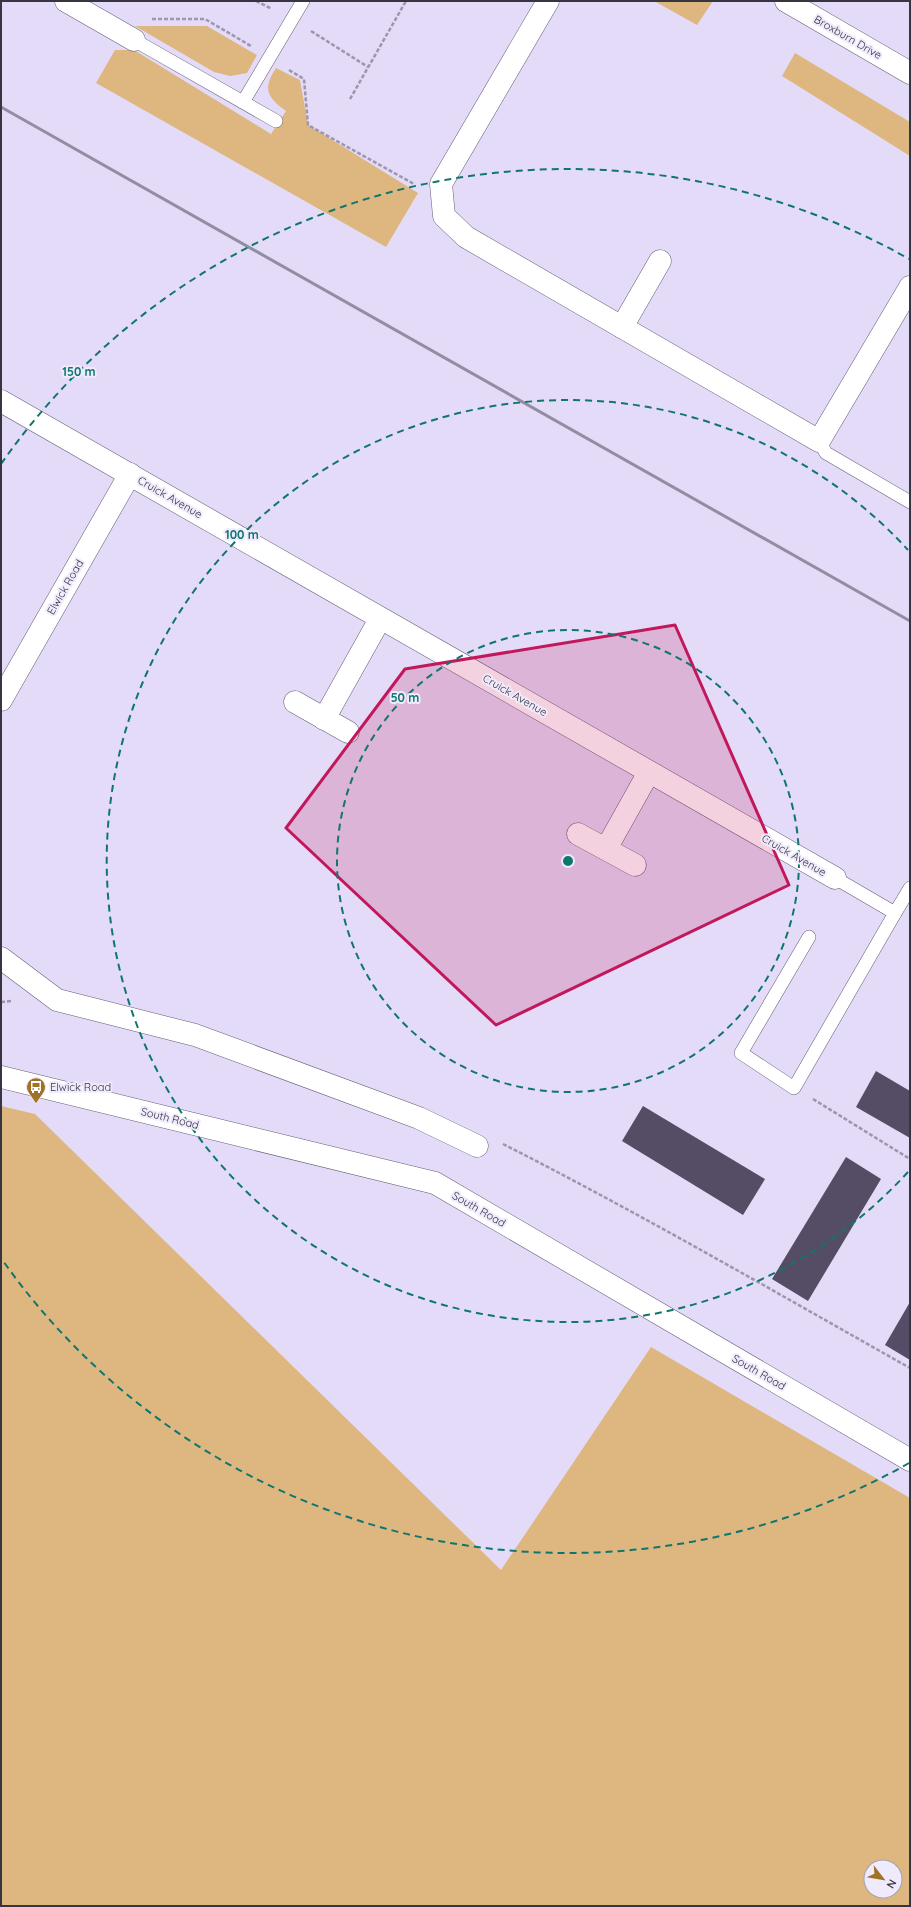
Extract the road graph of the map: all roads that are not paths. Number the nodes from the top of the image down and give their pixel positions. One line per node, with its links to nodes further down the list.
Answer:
1 (66, 1): 5 (street)
2 (304, 1): 7 (lane)
3 (548, 1): 11 (street)
4 (786, 1): 6 (street, Broxburn Drive)
5 (134, 40): 7 (lane)
6 (910, 73)
7 (243, 102): 8 (lane)
8 (276, 121)
9 (660, 261): 11 (street)
10 (910, 287): 13 (street)
11 (622, 327): 13 (street)
12 (1, 401): 14 (street, Cruick Avenue)
13 (819, 441): 15 (lane)
14 (130, 474): 16 (street, Cruick Avenue); 17 (street, Elwick Road)
15 (910, 502)
16 (380, 619): 19 (street); 21 (street, Cruick Avenue)
17 (1, 700)
18 (295, 702): 19 (street)
19 (324, 719): 20 (street)
20 (348, 732)
21 (649, 772): 23 (street); 25 (street, Cruick Avenue)
22 (578, 834): 23 (street)
23 (606, 849): 24 (street)
24 (635, 865)
25 (835, 878): 27 (lane)
26 (910, 888): 27 (lane)
27 (896, 913): 28 (lane)
28 (809, 937)
29 (1, 958): 31 (street)
30 (1, 1077): 32 (street, South Road)
31 (477, 1146)
32 (910, 1460)

